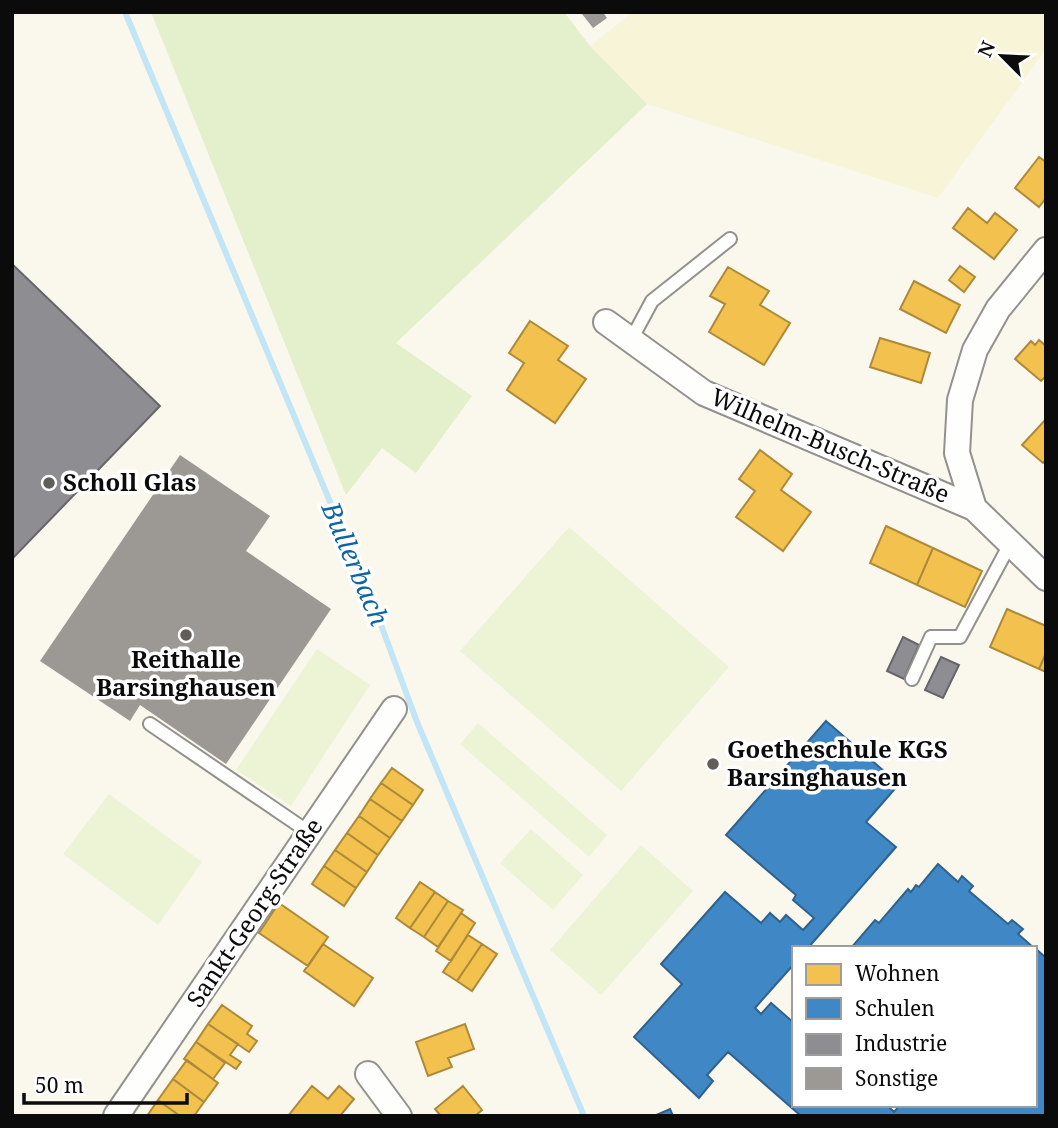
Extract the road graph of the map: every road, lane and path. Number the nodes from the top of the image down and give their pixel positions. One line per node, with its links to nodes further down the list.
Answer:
1 (730, 239): 4 (lane)
2 (1046, 250): 5 (street)
3 (606, 322): 4 (street, Wilhelm-Busch-Straße)
4 (631, 340): 5 (street, Wilhelm-Busch-Straße)
5 (974, 508): 6 (street, Wilhelm-Busch-Straße)
6 (1010, 544): 7 (street, Wilhelm-Busch-Straße); 8 (lane)
7 (1046, 578)
8 (912, 679)
9 (394, 709): 11 (street, Sankt-Georg-Straße)
10 (150, 724): 11 (lane)
11 (310, 833): 13 (street, Sankt-Georg-Straße)
12 (368, 1074): 14 (street)
13 (116, 1116)
14 (399, 1116)

